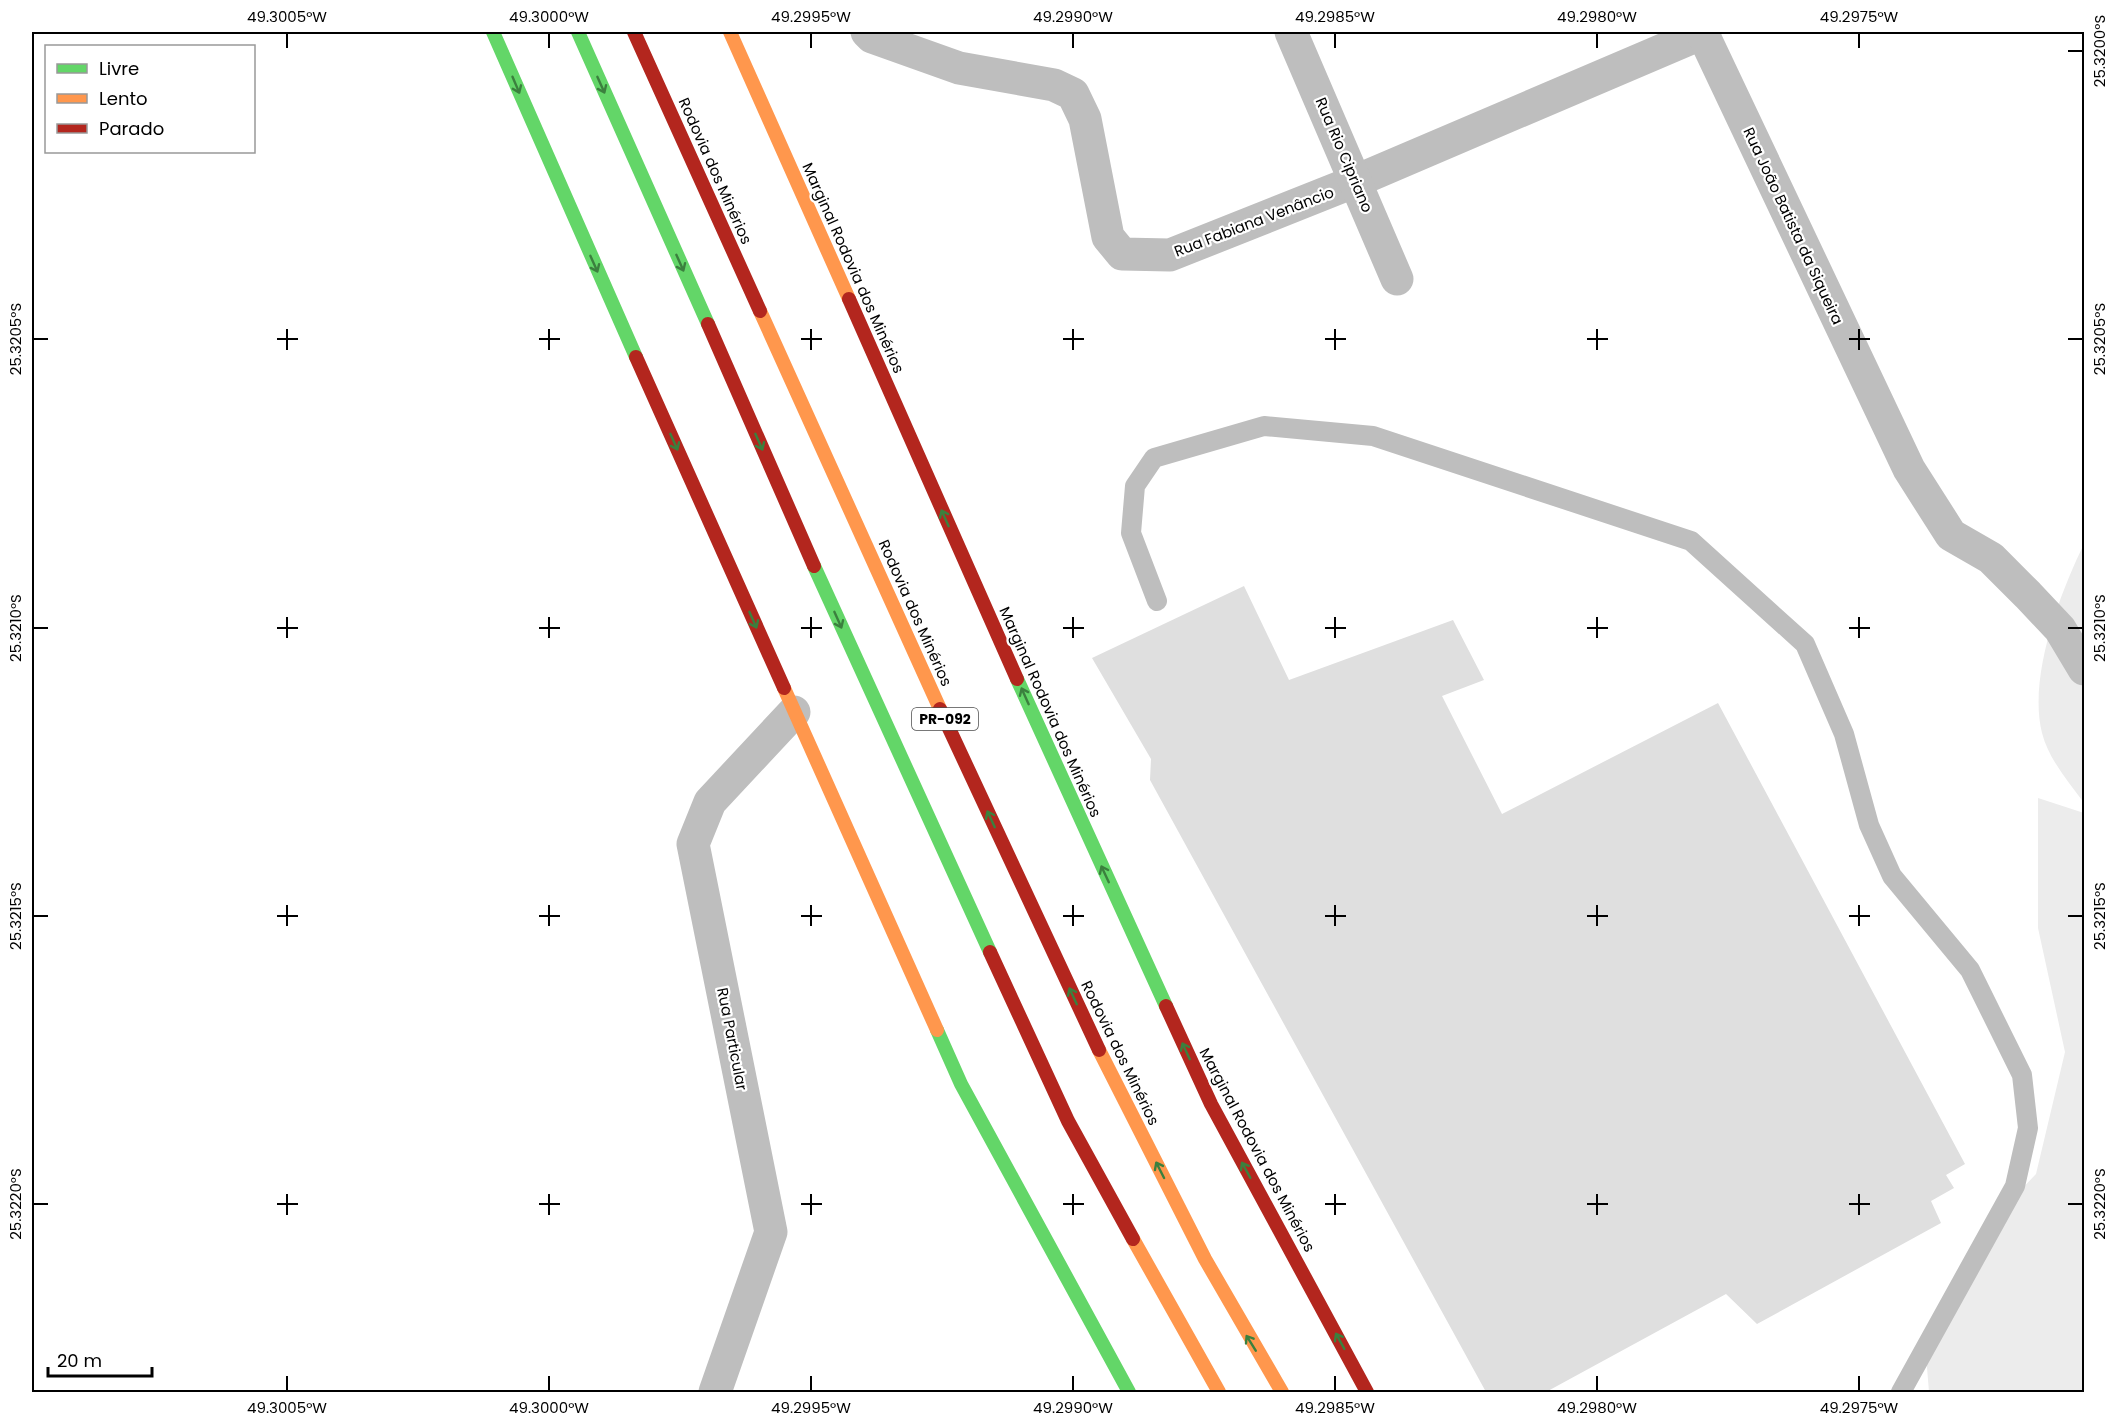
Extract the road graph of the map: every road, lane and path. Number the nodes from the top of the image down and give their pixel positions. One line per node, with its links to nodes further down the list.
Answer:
1 (494, 32): 12 (main road, one-way to 12)
2 (578, 32): 15 (main road, PR-092, one-way to 15)
3 (634, 32): 16 (main road, Rodovia dos Minérios / PR-092, one-way to 3)
4 (730, 32): 17 (main road, Marginal Rodovia dos Minérios, one-way to 4)
5 (867, 32): 8 (street, Rua Fabiana Venâncio)
6 (1291, 32): 8 (street, Rua Rio Cipriano)
7 (1703, 32): 8 (street, Rua Fabiana Venâncio); 11 (street, Rua João Batista da Siqueira)
8 (1356, 181): 9 (street, Rua Rio Cipriano)
9 (1397, 279)
10 (1156, 601): 18 (lane)
11 (2085, 669)
12 (794, 712): 13 (street, Rua Particular); 14 (main road)
13 (716, 1392)
14 (1129, 1392)
15 (1219, 1392)
16 (1282, 1392)
17 (1368, 1392)
18 (1901, 1392)

